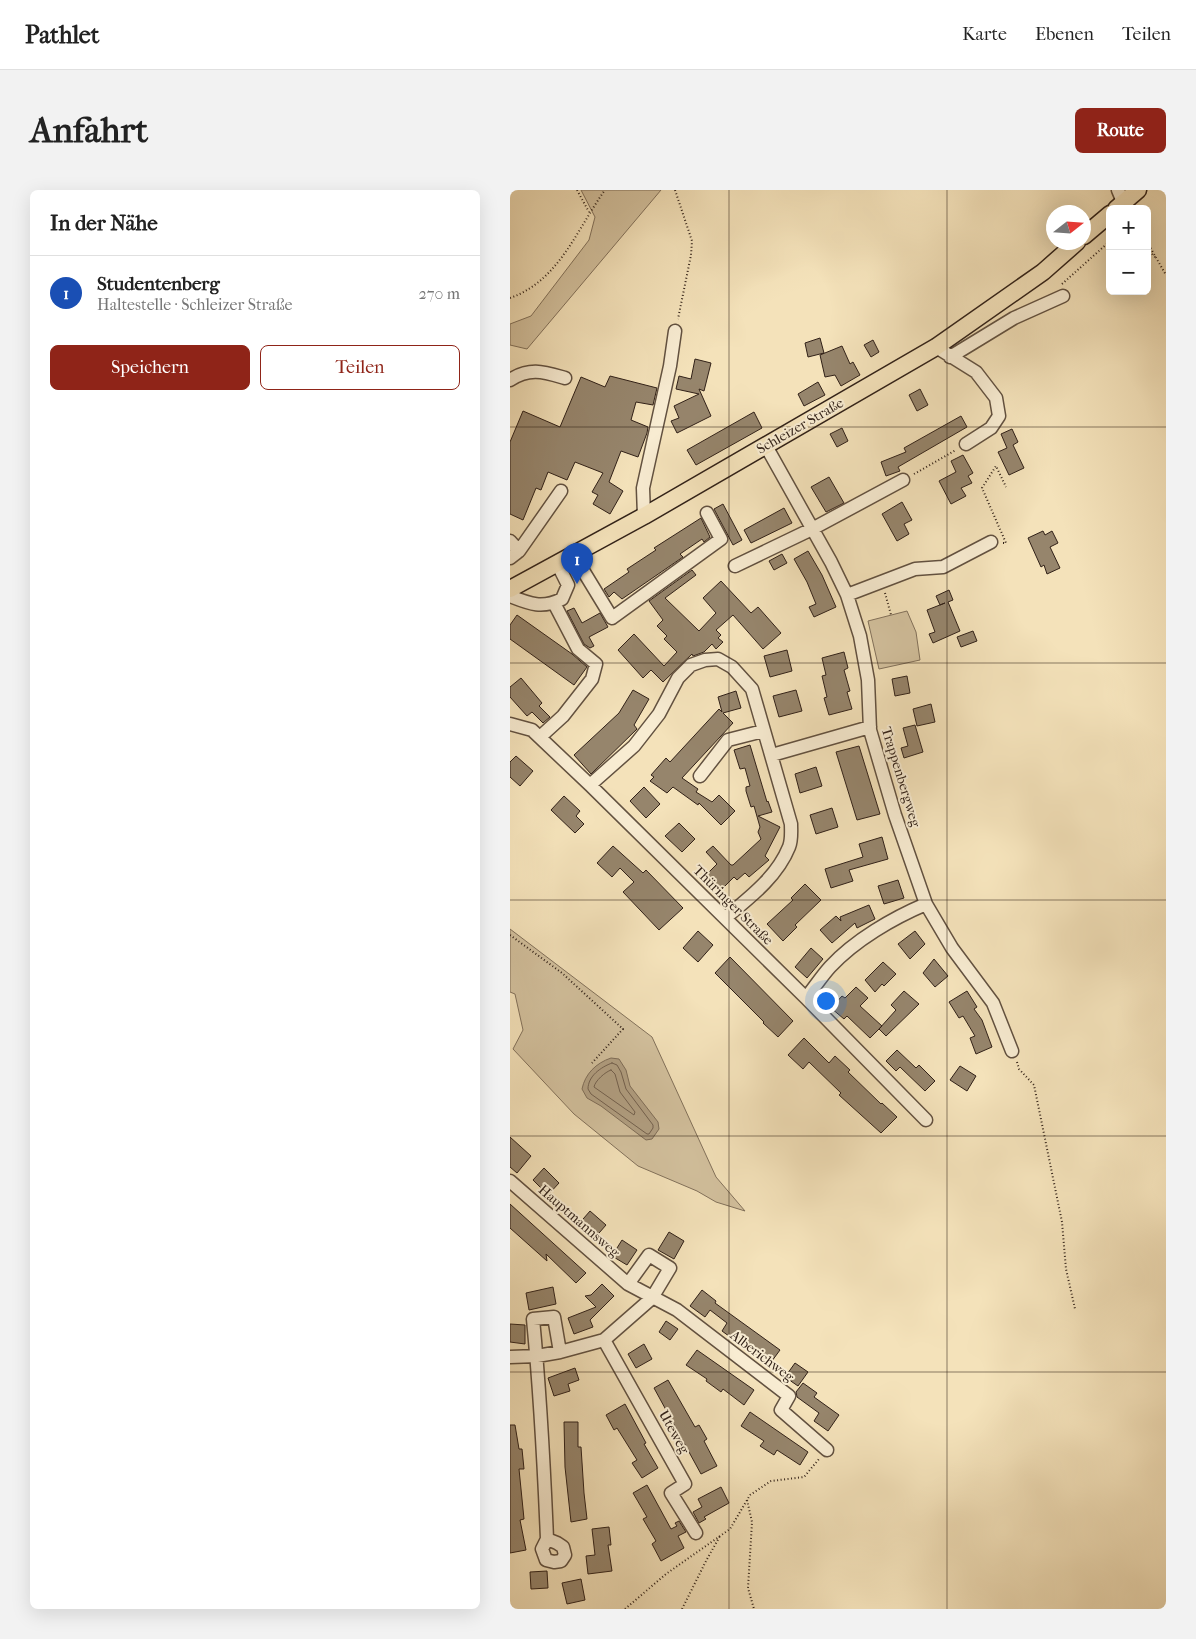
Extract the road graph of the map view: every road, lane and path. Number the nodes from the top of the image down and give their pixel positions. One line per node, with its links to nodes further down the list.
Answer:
1 (576, 190): 6 (path)
2 (605, 190): 6 (path)
3 (675, 190): 18 (path)
4 (1138, 190): 5 (main road)
5 (1119, 200)
6 (589, 212): 16 (path)
7 (1106, 217): 8 (main road)
8 (1091, 230)
9 (1106, 244): 17 (path)
10 (1151, 249): 13 (path)
11 (1068, 250): 19 (main road, Schleizer Straße)
12 (1148, 250): 13 (path)
13 (1158, 260): 14 (path)
14 (1166, 275)
15 (1063, 296): 17 (street)
16 (510, 298)
17 (1044, 304): 20 (street)
18 (675, 331): 29 (street)
19 (936, 347): 20 (street); 24 (main road, Schleizer Straße)
20 (950, 357): 23 (street)
21 (565, 378): 22 (street)
22 (510, 380)
23 (966, 444): 25 (path)
24 (766, 446): 29 (main road, Schleizer Straße); 30 (street, Trappenbergweg)
25 (903, 480): 30 (street)
26 (1006, 486): 32 (path)
27 (562, 491): 34 (street)
28 (707, 513): 33 (street)
29 (644, 516): 33 (main road, Schleizer Straße)
30 (812, 529): 36 (street); 39 (street, Trappenbergweg)
31 (510, 541): 34 (street)
32 (991, 542): 37 (street)
33 (573, 554): 35 (main road, Schleizer Straße)
34 (515, 555)
35 (557, 563): 38 (main road, Schleizer Straße); 41 (street)
36 (735, 566)
37 (882, 581): 39 (street); 42 (path)
38 (510, 589)
39 (847, 595): 44 (street, Trappenbergweg)
40 (510, 596): 41 (street)
41 (554, 603): 46 (street)
42 (891, 615)
43 (510, 724): 46 (street, Thüringer Straße)
44 (870, 727): 47 (street); 50 (street, Trappenbergweg)
45 (763, 731): 47 (street); 48 (street); 49 (street)
46 (540, 737): 49 (street, Thüringer Straße)
47 (772, 755): 51 (street)
48 (700, 776)
49 (590, 785): 51 (street, Thüringer Straße)
50 (926, 904): 53 (street); 54 (street, Trappenbergweg)
51 (725, 918): 53 (street, Thüringer Straße)
52 (510, 935): 55 (path)
53 (806, 998): 56 (street, Thüringer Straße)
54 (1012, 1051): 60 (path)
55 (592, 1063)
56 (926, 1120)
57 (510, 1181): 58 (street, Hauptmannsweg)
58 (628, 1284): 59 (street, Hauptmannsweg); 59 (street)
59 (652, 1298): 61 (street); 65 (street, Alberichweg)
60 (1075, 1309)
61 (604, 1340): 62 (street); 67 (street, Uteweg)
62 (560, 1352): 63 (street); 63 (street)
63 (536, 1356): 64 (street); 69 (street)
64 (510, 1357)
65 (827, 1450): 66 (path)
66 (747, 1500): 68 (path); 72 (path)
67 (696, 1533)
68 (720, 1535): 70 (path); 71 (path)
69 (547, 1539)
70 (625, 1609)
71 (682, 1609)
72 (754, 1609)

